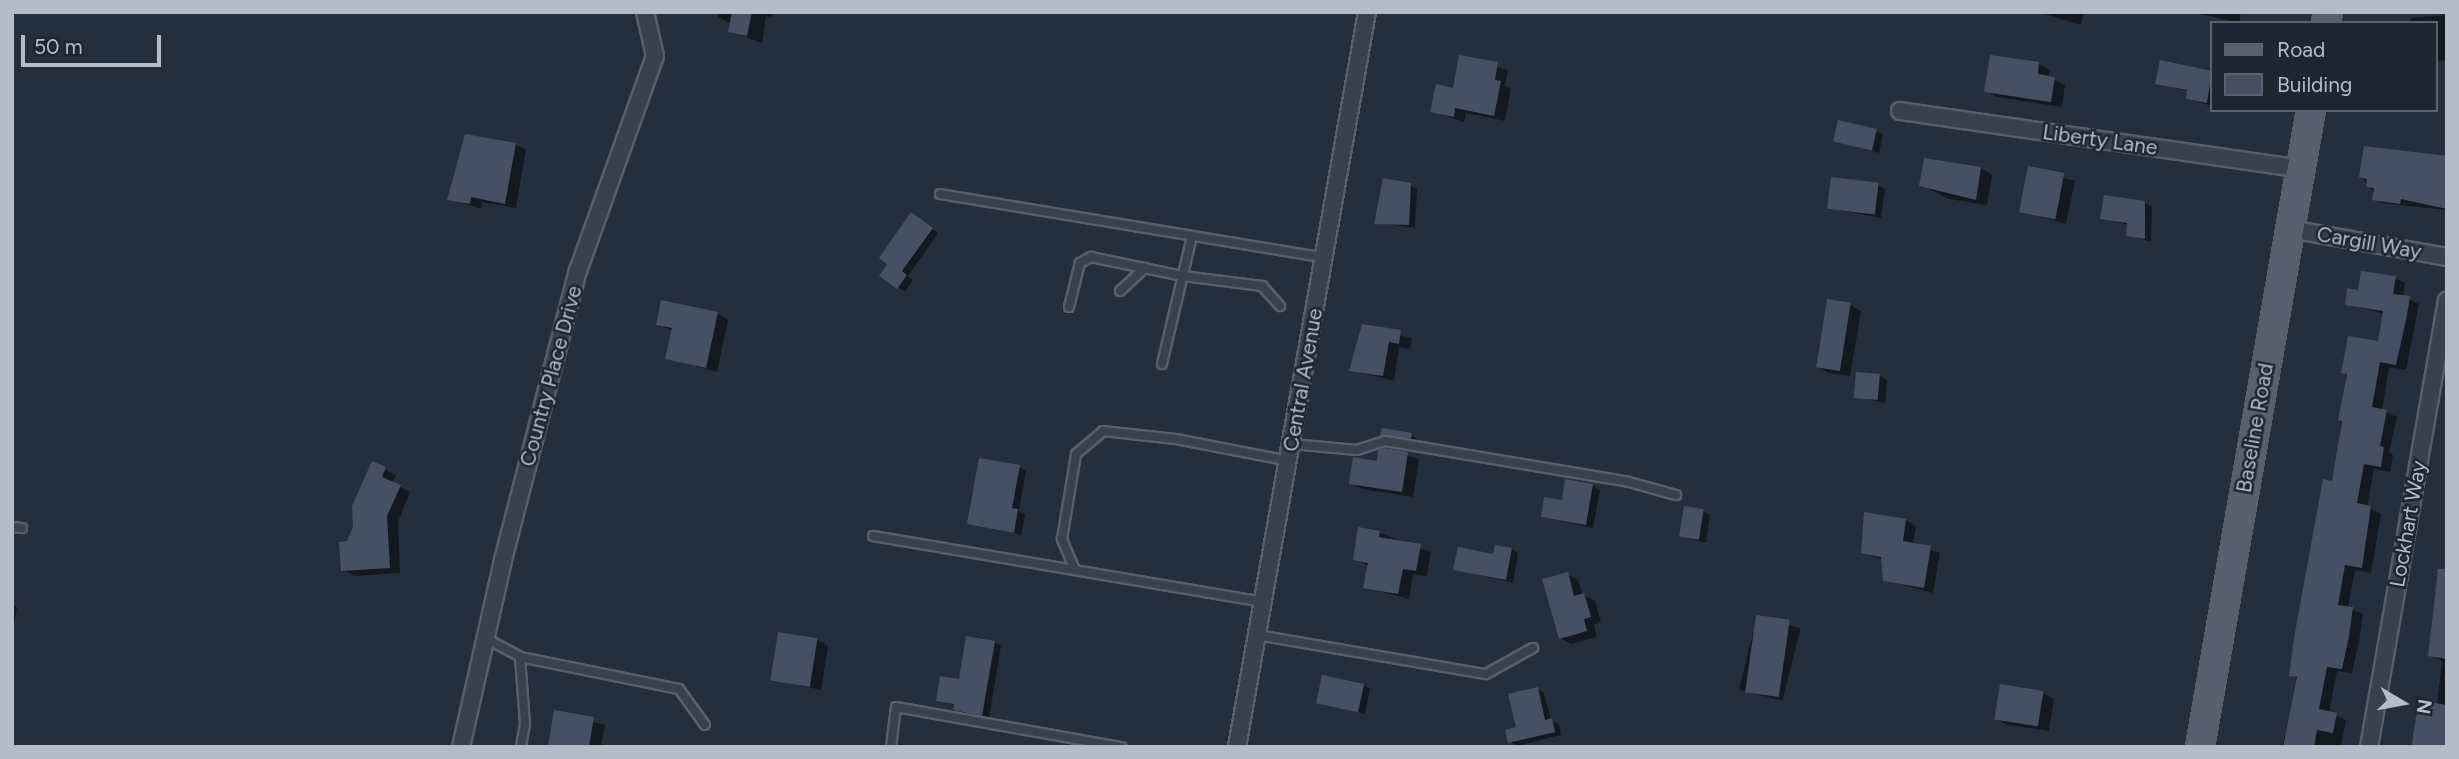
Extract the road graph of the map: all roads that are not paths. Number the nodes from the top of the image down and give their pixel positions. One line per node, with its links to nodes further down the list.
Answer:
1 (645, 12): 27 (street, Country Place Drive)
2 (1367, 12): 10 (street, Central Avenue)
3 (1900, 111): 5 (street, Liberty Lane)
4 (2311, 112): 5 (main road, Baseline Road)
5 (2301, 169): 7 (main road, Baseline Road)
6 (940, 194): 8 (lane)
7 (2290, 229): 9 (street, Cargill Way); 36 (main road, Baseline Road)
8 (1192, 236): 10 (lane); 12 (lane)
9 (2447, 257)
10 (1325, 258): 18 (street, Central Avenue)
11 (1145, 268): 12 (lane); 13 (lane); 16 (lane)
12 (1183, 276): 15 (lane); 17 (lane)
13 (1120, 291)
14 (2447, 301): 37 (street, Lockhart Way)
15 (1280, 306)
16 (1069, 307)
17 (1162, 364)
18 (1292, 444): 19 (street, Central Avenue); 20 (lane)
19 (1289, 461): 24 (lane); 25 (street, Central Avenue)
20 (1676, 495)
21 (12, 527): 22 (lane)
22 (22, 528)
23 (873, 536): 24 (lane)
24 (1075, 570): 25 (lane)
25 (1263, 602): 26 (street, Central Avenue)
26 (1257, 635): 28 (lane); 35 (street, Central Avenue)
27 (485, 638): 29 (lane); 31 (street, Country Place Drive)
28 (1533, 648)
29 (520, 657): 30 (lane); 32 (lane)
30 (705, 725)
31 (461, 747)
32 (521, 747)
33 (891, 747): 34 (lane)
34 (1121, 747)
35 (1237, 747)
36 (2200, 747)
37 (2369, 747)

